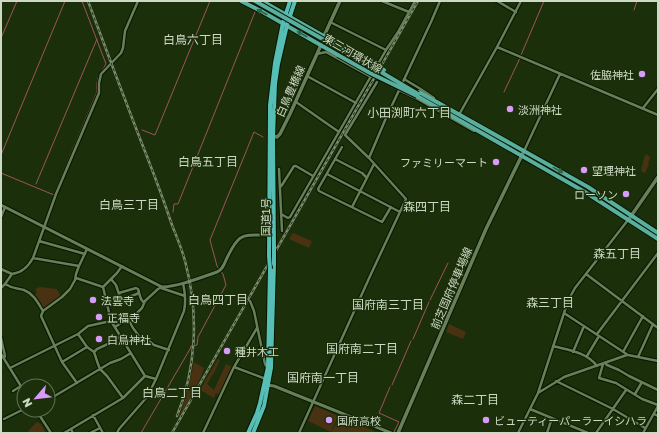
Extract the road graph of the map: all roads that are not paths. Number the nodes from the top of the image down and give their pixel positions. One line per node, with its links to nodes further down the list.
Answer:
1 (138, 1): 60 (street)
2 (241, 1): 18 (main road, 東三河環状線, one-way to 2)
3 (255, 1): 31 (main road, 東三河環状線, bridge)
4 (262, 1): 16 (main road, 東三河環状線)
5 (290, 1): 16 (highway, 国道1号)
6 (295, 1): 16 (highway, 国道1号)
7 (340, 1): 17 (main road)
8 (382, 1): 14 (street)
9 (415, 1): 14 (street)
10 (440, 1): 27 (street)
11 (497, 1): 13 (street)
12 (521, 1): 15 (street)
13 (501, 2): 15 (street)
14 (409, 12): 22 (street)
15 (516, 12): 21 (street)
16 (287, 16): 18 (highway, 国道1号); 19 (main road, 東三河環状線)
17 (330, 22): 19 (main road); 22 (street)
18 (285, 24): 20 (main road, 東三河環状線, one-way to 18); 39 (highway, 国道1号)
19 (324, 36): 31 (main road, 東三河環状線, bridge)
20 (321, 45): 23 (main road, 白鳥豊橋線); 31 (main road, 東三河環状線, bridge)
21 (497, 47): 24 (street); 35 (street)
22 (386, 50): 26 (street)
23 (316, 54): 25 (main road, 白鳥豊橋線); 26 (street)
24 (560, 74): 34 (street); 41 (street)
25 (307, 76): 32 (main road, 白鳥豊橋線); 33 (street)
26 (371, 77): 33 (street)
27 (404, 79): 30 (street); 35 (street)
28 (376, 82): 43 (street)
29 (658, 89): 34 (street)
30 (398, 90): 38 (street); 43 (street)
31 (418, 94): 35 (main road, 東三河環状線); 35 (main road, 東三河環状線)
32 (296, 102): 37 (street); 39 (main road, 白鳥豊橋線)
33 (356, 103): 37 (street)
34 (643, 108): 36 (street)
35 (459, 115): 38 (main road, 東三河環状線); 41 (main road, 東三河環状線)
36 (658, 115)
37 (339, 132): 48 (street)
38 (484, 134): 42 (main road, 東三河環状線)
39 (271, 136): 63 (highway, 国道1号)
40 (342, 146): 44 (street)
41 (524, 150): 42 (main road, 前芝国府停車場線); 59 (main road, 東三河環状線, one-way to 59)
42 (521, 155): 59 (main road, 東三河環状線); 164 (main road, 前芝国府停車場線)
43 (369, 158): 45 (street)
44 (335, 159): 47 (street); 49 (street)
45 (374, 164): 49 (street); 56 (street)
46 (279, 169): 51 (street)
47 (327, 174): 52 (street); 54 (street)
48 (313, 176): 51 (street); 57 (street)
49 (367, 178): 52 (street)
50 (658, 178): 59 (main road)
51 (280, 187): 57 (street)
52 (360, 191): 54 (street); 55 (street)
53 (3, 206): 58 (street); 60 (street)
54 (352, 207): 55 (street)
55 (391, 207): 56 (street)
56 (400, 212): 139 (street)
57 (281, 214): 61 (street)
58 (1, 216)
59 (630, 217): 62 (main road, 東三河環状線); 64 (main road, 東三河環状線); 74 (street)
60 (44, 226): 65 (street); 66 (street)
61 (282, 231)
62 (658, 233)
63 (271, 235): 77 (street); 120 (highway, 国道1号, bridge); 130 (highway, 国道1号, bridge)
64 (658, 239)
65 (39, 241): 68 (street); 69 (street)
66 (88, 249): 68 (street); 71 (street)
67 (658, 252): 86 (street)
68 (85, 254): 70 (street)
69 (33, 258): 70 (street); 73 (street)
70 (79, 266): 75 (street)
71 (122, 266): 76 (street); 80 (street)
72 (1, 269): 73 (street)
73 (12, 274): 78 (street)
74 (586, 274): 86 (street); 89 (street)
75 (76, 278): 79 (street); 88 (street)
76 (112, 279): 79 (street); 83 (street)
77 (182, 283): 80 (street); 84 (street)
78 (5, 284): 81 (street); 88 (street)
79 (102, 287): 92 (street)
80 (162, 287): 84 (street); 87 (street)
81 (1, 288)
82 (139, 292): 83 (street); 83 (street); 87 (street)
83 (119, 293)
84 (185, 296): 105 (street)
85 (250, 301): 97 (street)
86 (622, 301): 90 (street); 99 (street)
87 (144, 303): 91 (street)
88 (43, 311): 102 (street)
89 (564, 312): 94 (street); 103 (street)
90 (643, 316): 93 (street); 108 (street)
91 (128, 319): 95 (street); 105 (street)
92 (111, 320): 95 (street); 98 (street)
93 (653, 324): 96 (street); 113 (street)
94 (584, 326): 99 (street); 107 (street)
95 (115, 327): 100 (street)
96 (658, 327)
97 (257, 328): 119 (street); 120 (street)
98 (78, 334): 102 (street); 104 (street)
99 (598, 335): 108 (street); 112 (street)
100 (121, 336): 106 (street); 109 (street)
101 (1, 338): 114 (street)
102 (55, 346): 116 (street); 121 (street)
103 (553, 346): 107 (street); 135 (street)
104 (87, 347): 106 (street); 116 (street)
105 (169, 350): 125 (street)
106 (94, 352): 122 (street)
107 (573, 352): 112 (street)
108 (623, 352): 111 (street)
109 (131, 353): 122 (street); 123 (street)
110 (1, 354): 114 (street)
111 (628, 355): 113 (street); 117 (street)
112 (587, 356): 118 (street)
113 (638, 357): 115 (street)
114 (4, 358): 121 (street)
115 (658, 361)
116 (62, 362): 129 (street)
117 (604, 363): 118 (street); 128 (street); 132 (street)
118 (597, 366): 127 (street)
119 (234, 367): 126 (street); 159 (street)
120 (268, 367): 126 (highway, 国道1号)
121 (10, 368): 124 (street)
122 (100, 369): 129 (street); 138 (street)
123 (146, 376): 125 (street); 138 (street)
124 (16, 378)
125 (156, 379): 158 (street)
126 (266, 379): 130 (highway, 国道1号)
127 (556, 381): 135 (street); 141 (street)
128 (642, 382): 133 (street); 136 (street)
129 (77, 383): 137 (street)
130 (267, 385): 139 (street); 160 (highway, 国道1号); 161 (highway, 国道1号)
131 (16, 389): 134 (street)
132 (626, 390): 136 (street); 141 (street)
133 (658, 390)
134 (13, 391)
135 (538, 393): 142 (street)
136 (635, 394): 140 (street)
137 (56, 395)
138 (123, 398): 145 (street)
139 (313, 402): 162 (street); 163 (street)
140 (658, 405): 144 (street)
141 (613, 408): 151 (street); 168 (street)
142 (530, 409): 148 (street); 165 (street)
143 (16, 413): 149 (street)
144 (654, 414): 146 (street); 151 (street)
145 (93, 415): 150 (street); 152 (street)
146 (658, 416)
147 (41, 418): 153 (street)
148 (552, 418): 166 (street); 167 (street)
149 (4, 420)
150 (100, 428): 156 (street); 157 (street)
151 (646, 428): 169 (street)
152 (71, 429): 154 (street); 155 (street)
153 (51, 433)
154 (64, 433)
155 (73, 433)
156 (90, 433)
157 (103, 433)
158 (117, 433)
159 (203, 433)
160 (248, 433)
161 (252, 433)
162 (298, 433)
163 (391, 433)
164 (398, 433)
165 (518, 433)
166 (546, 433)
167 (588, 433)
168 (596, 433)
169 (643, 433)

